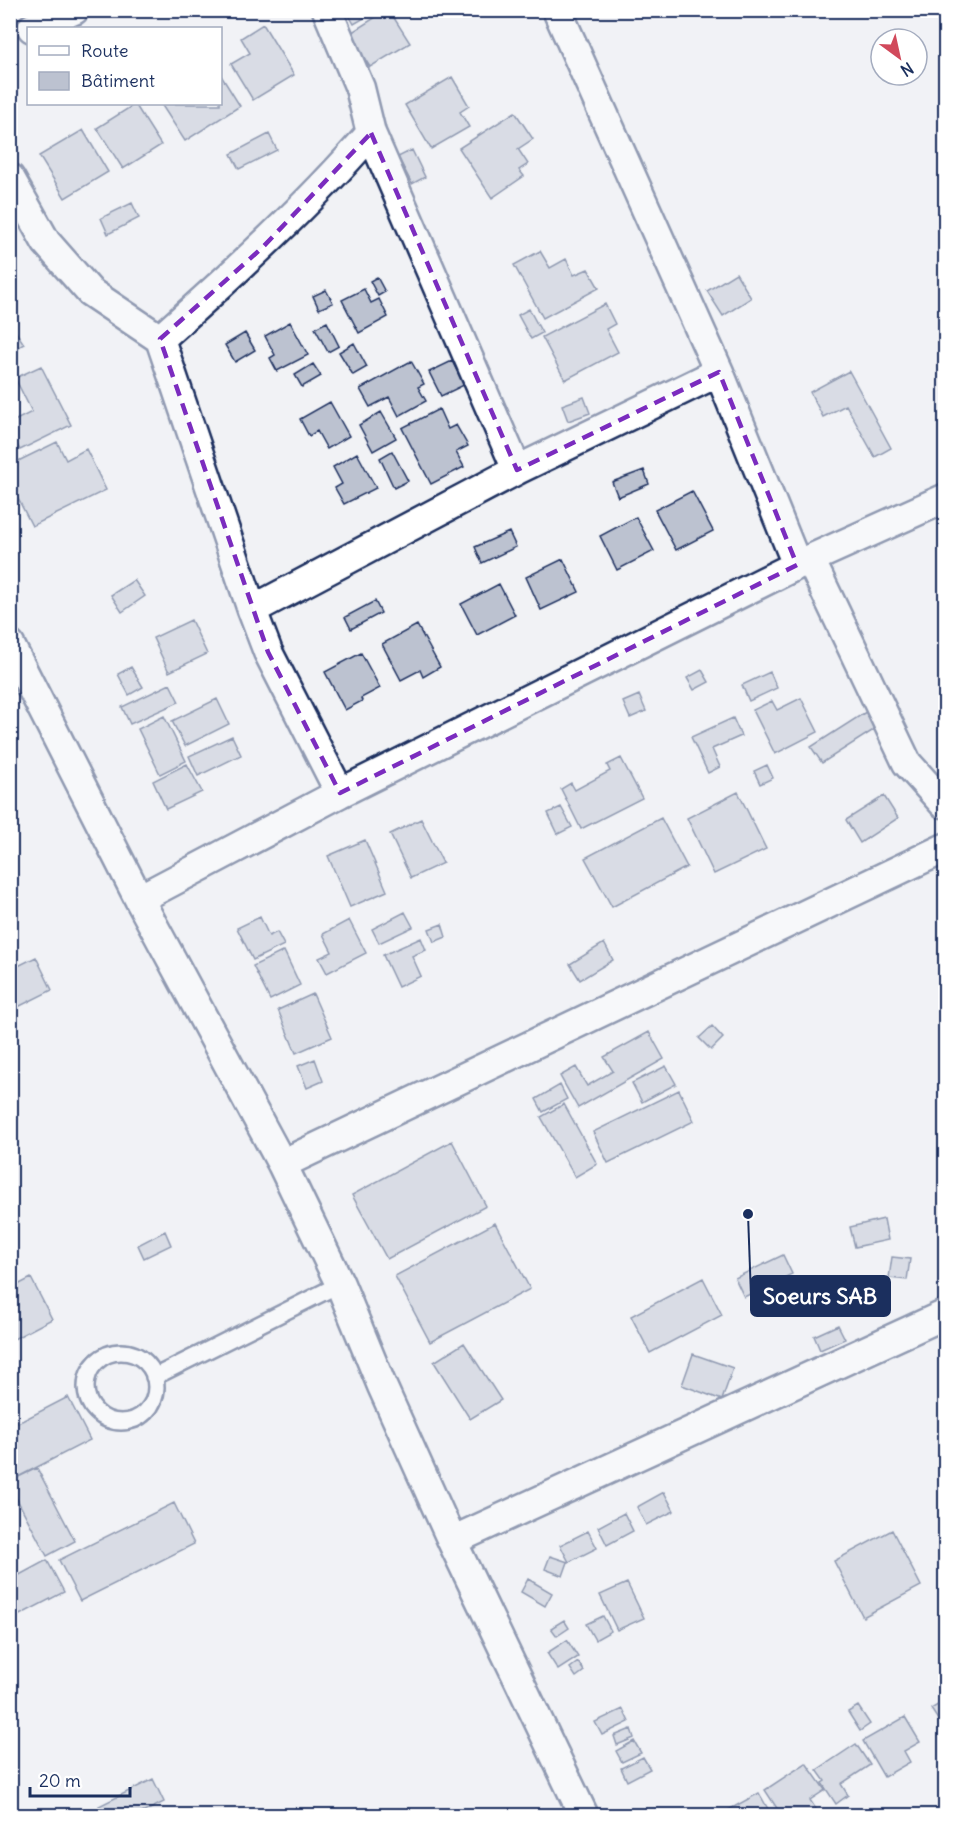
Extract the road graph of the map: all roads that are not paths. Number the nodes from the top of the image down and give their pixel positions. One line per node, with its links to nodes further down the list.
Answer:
1 (74, 10): 4 (street)
2 (327, 10): 7 (street)
3 (557, 10): 10 (street)
4 (35, 27)
5 (27, 30): 6 (street)
6 (10, 38)
7 (370, 133): 9 (street); 11 (street)
8 (10, 178): 9 (street)
9 (160, 339): 14 (street)
10 (718, 372): 11 (street); 13 (street)
11 (517, 470): 14 (street)
12 (945, 498): 13 (street)
13 (803, 562): 16 (street); 17 (street)
14 (252, 610): 16 (street)
15 (10, 645): 19 (street)
16 (340, 793): 19 (street)
17 (944, 802): 18 (street)
18 (945, 849): 20 (street)
19 (139, 899): 20 (street)
20 (282, 1164): 21 (street)
21 (340, 1284): 23 (lane); 24 (street)
22 (945, 1314): 24 (street)
23 (154, 1377): 23 (lane)
24 (452, 1541): 25 (street)
25 (584, 1815)

